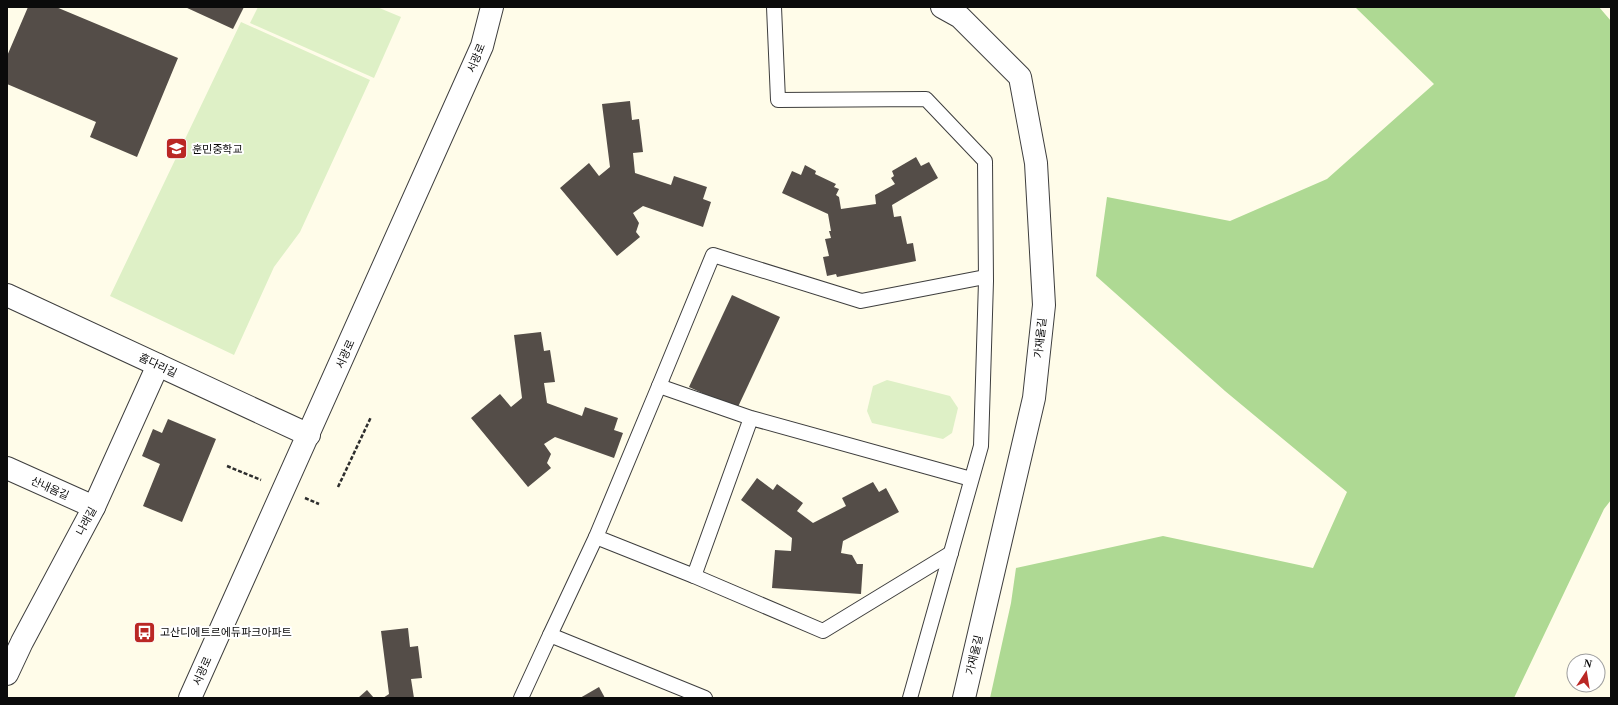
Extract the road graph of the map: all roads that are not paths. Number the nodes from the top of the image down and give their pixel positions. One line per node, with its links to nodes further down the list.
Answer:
1 (492, 7): 9 (street, 서광로)
2 (774, 7): 4 (lane)
3 (942, 7): 23 (street, 가재울길)
4 (986, 277): 7 (lane); 11 (lane)
5 (7, 295): 6 (street, 홈다리길)
6 (158, 364): 9 (street, 홈다리길); 12 (street, 나래길)
7 (659, 386): 8 (lane); 13 (lane)
8 (751, 418): 11 (lane); 15 (lane)
9 (308, 434): 19 (street, 서광로)
10 (7, 468): 12 (street, 산내음길)
11 (971, 479): 14 (lane)
12 (94, 507): 17 (street, 나래길)
13 (596, 537): 15 (lane); 16 (lane)
14 (951, 553): 15 (lane); 22 (lane)
15 (694, 576)
16 (550, 635): 20 (lane); 21 (lane)
17 (14, 639): 18 (street, 나래길)
18 (7, 674)
19 (190, 698)
20 (521, 698)
21 (705, 698)
22 (910, 698)
23 (964, 698)

